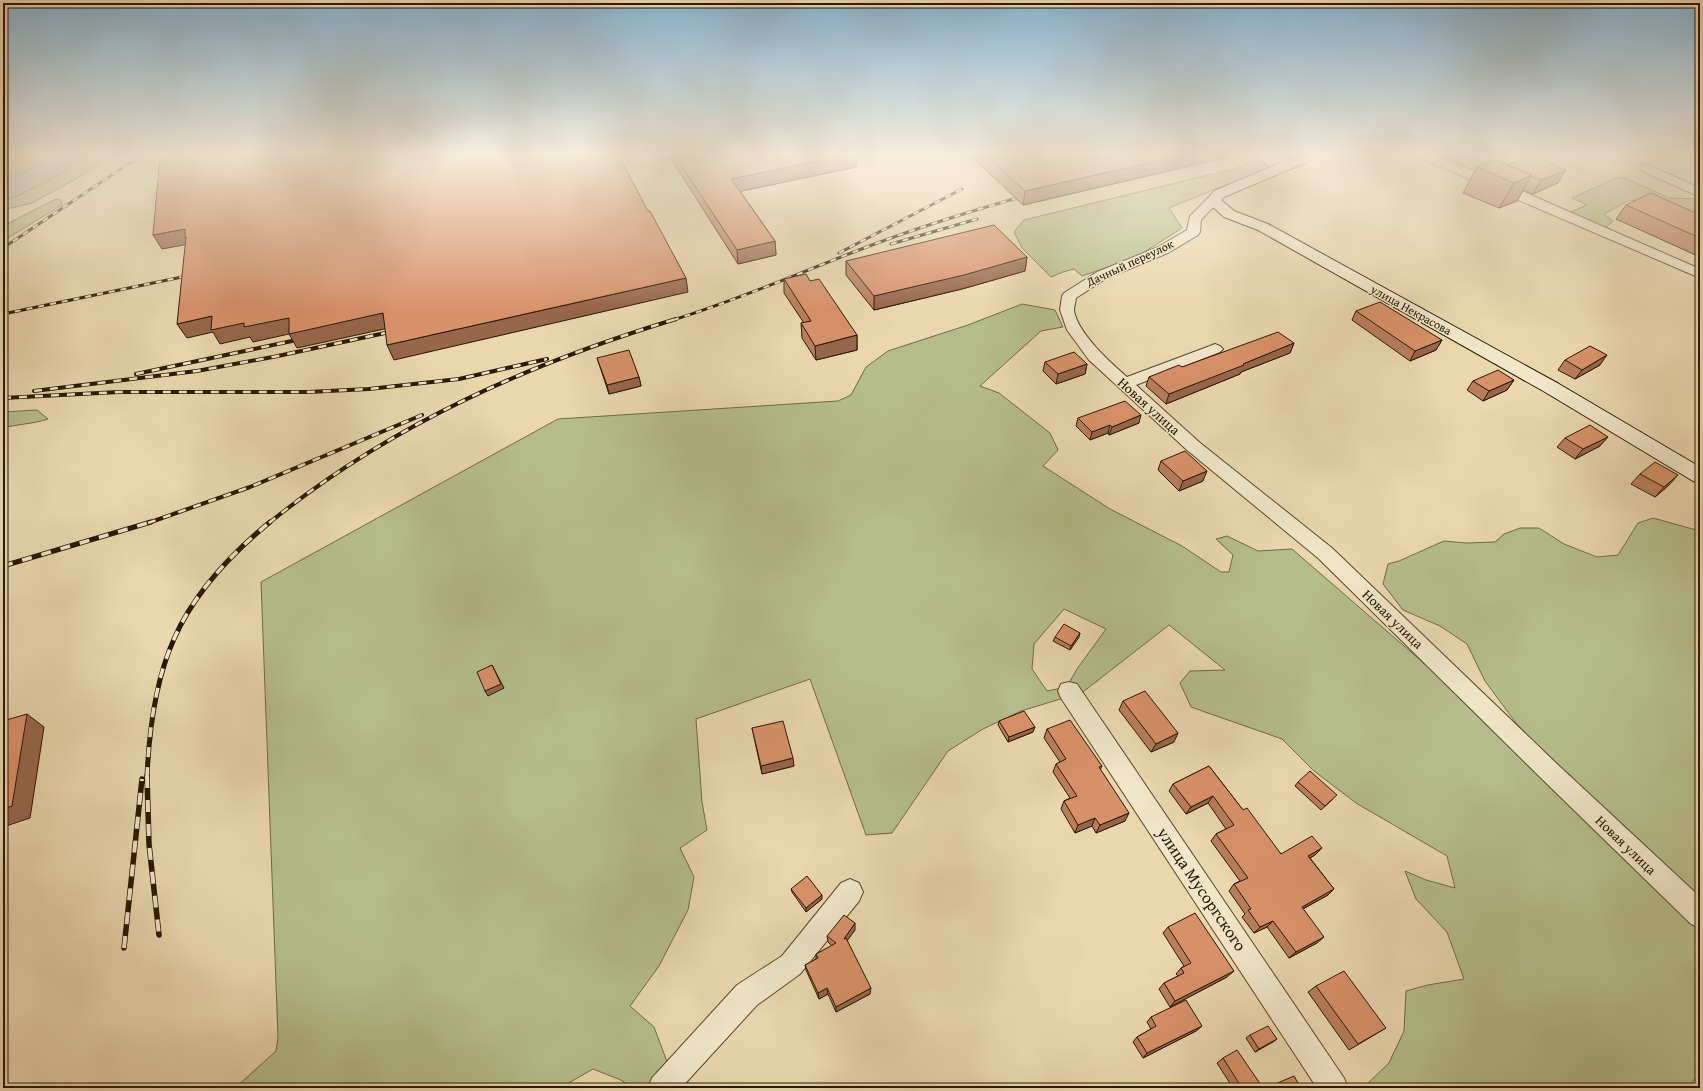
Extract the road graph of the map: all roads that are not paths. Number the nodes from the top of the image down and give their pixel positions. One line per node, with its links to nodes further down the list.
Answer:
1 (1207, 207): 5 (street, Дачный переулок)
2 (1220, 207): 8 (main road, улица Некрасова)
3 (1547, 207): 4 (street)
4 (1700, 274)
5 (1078, 334): 7 (street, Новая улица)
6 (1215, 349): 7 (street)
7 (1124, 384): 11 (street, Новая улица)
8 (1700, 476)
9 (1069, 691): 13 (street, улица Мусоргского)
10 (850, 892): 12 (street)
11 (1700, 915)
12 (662, 1088)
13 (1334, 1088)

